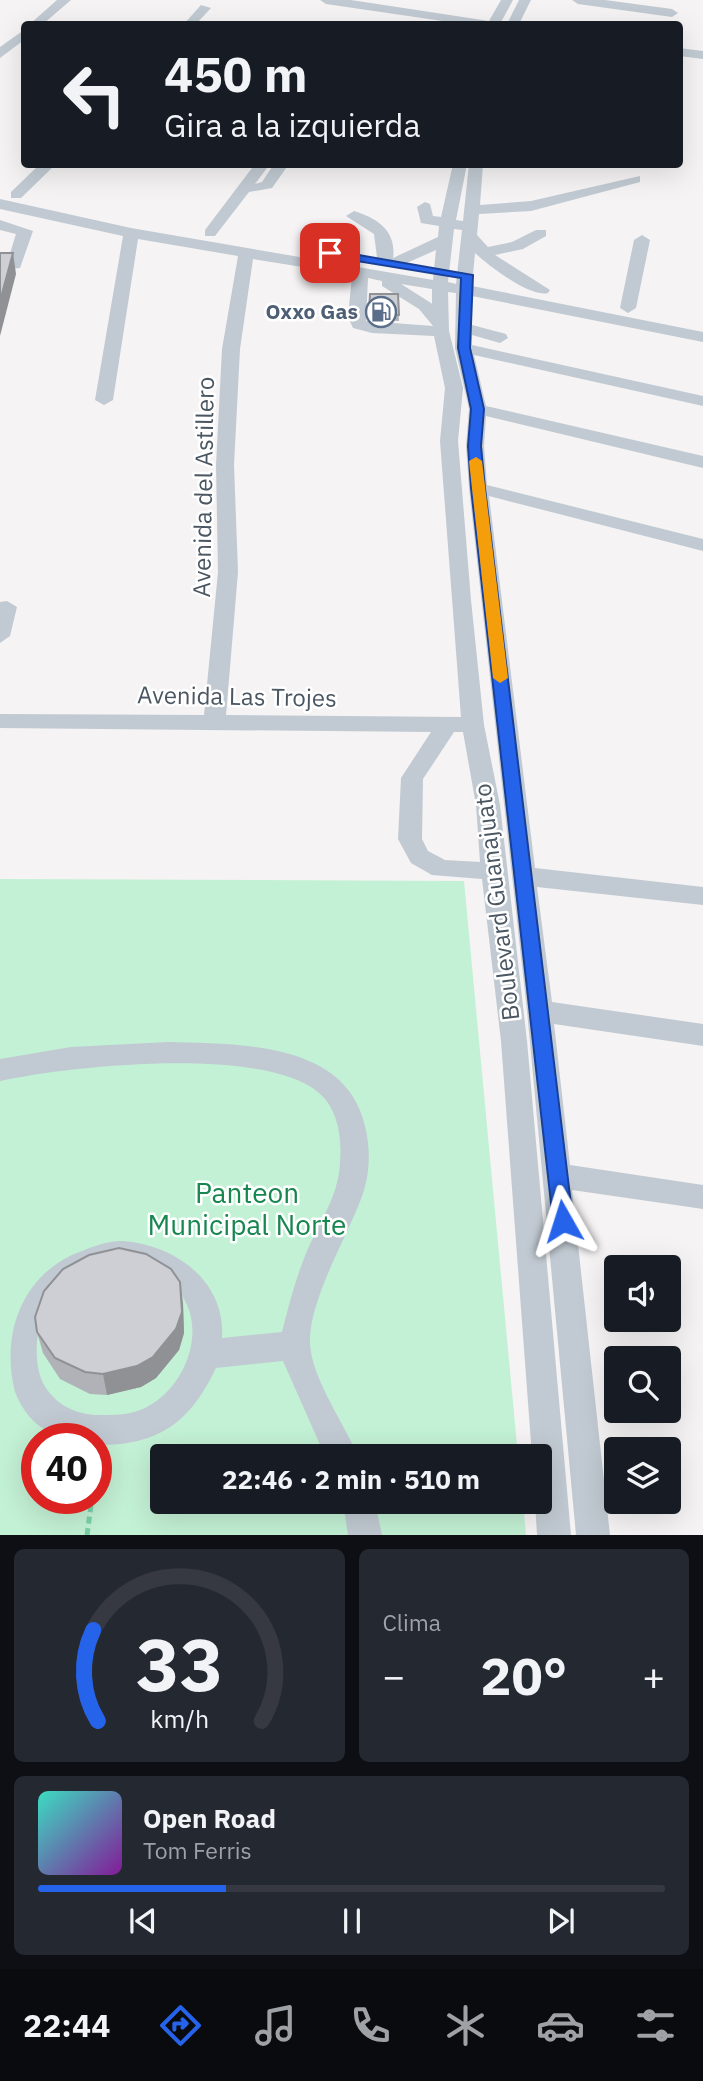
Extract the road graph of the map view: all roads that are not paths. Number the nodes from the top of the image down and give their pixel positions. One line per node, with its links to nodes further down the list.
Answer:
1 (65, 0): 10 (street)
2 (326, 0): 8 (street)
3 (397, 0): 8 (street)
4 (507, 0): 14 (street)
5 (525, 0): 15 (street)
6 (578, 0): 9 (street)
7 (205, 8): 11 (street)
8 (386, 10): 12 (street); 13 (street)
9 (672, 12)
10 (40, 21)
11 (193, 21)
12 (373, 21)
13 (464, 21)
14 (496, 21)
15 (514, 21)
16 (21, 36): 18 (street)
17 (683, 52): 19 (street)
18 (0, 54)
19 (703, 55)
20 (42, 168): 27 (street)
21 (260, 168): 26 (street)
22 (279, 168): 26 (street)
23 (459, 168): 33 (street)
24 (476, 168): 31 (street)
25 (635, 179): 31 (street)
26 (242, 192): 35 (street)
27 (8, 193): 35 (street)
28 (0, 204): 34 (street)
29 (425, 207): 33 (street)
30 (354, 216): 40 (street)
31 (470, 224): 33 (street); 38 (street); 43 (street)
32 (0, 225): 41 (street)
33 (446, 232): 40 (street); 43 (street)
34 (131, 233): 39 (street); 51 (street)
35 (210, 233): 40 (street)
36 (541, 233): 38 (street)
37 (642, 240): 46 (street)
38 (483, 253): 44 (street)
39 (246, 254): 42 (street); 60 (street, Avenida del Astillero)
40 (389, 263): 43 (street)
41 (0, 265)
42 (365, 274): 43 (street); 48 (street); 48 (street)
43 (453, 280): 44 (street); 45 (street); 48 (street, Boulevard Guanajuato)
44 (542, 290): 46 (street)
45 (524, 300): 48 (street); 49 (street)
46 (628, 308): 47 (street)
47 (703, 324)
48 (455, 331): 50 (street); 52 (street); 53 (street, Boulevard Guanajuato); 61 (street, Boulevard Guanajuato)
49 (703, 337)
50 (500, 338)
51 (104, 400)
52 (703, 401)
53 (478, 409): 54 (street); 55 (street, Boulevard Guanajuato)
54 (703, 462)
55 (478, 488): 56 (street); 64 (street, Boulevard Guanajuato)
56 (703, 545)
57 (7, 607): 58 (street)
58 (0, 635)
59 (0, 721): 60 (street, Avenida Las Trojes)
60 (214, 722): 62 (street, Avenida Las Trojes)
61 (472, 725): 62 (street, Avenida Las Trojes); 63 (street, Boulevard Guanajuato)
62 (446, 727): 63 (street)
63 (493, 871): 77 (street, Boulevard Guanajuato)
64 (523, 876): 65 (street); 66 (street, Boulevard Guanajuato)
65 (703, 896)
66 (540, 1011): 67 (street); 69 (street, Boulevard Guanajuato)
67 (703, 1035)
68 (0, 1070): 71 (street)
69 (558, 1176): 70 (street); 78 (street, Boulevard Guanajuato)
70 (703, 1197)
71 (295, 1345): 73 (street); 74 (street)
72 (10, 1352): 73 (street); 73 (street)
73 (209, 1354)
74 (336, 1444)
75 (361, 1514): 76 (street)
76 (365, 1535)
77 (554, 1535)
78 (593, 1535)

